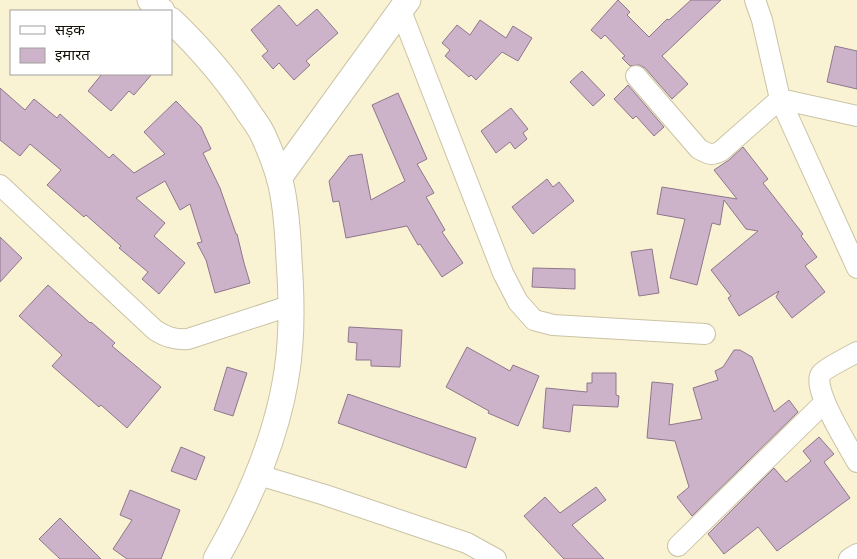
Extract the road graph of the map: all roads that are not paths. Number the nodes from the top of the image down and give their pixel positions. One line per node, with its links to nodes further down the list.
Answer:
1 (150, 0): 4 (street)
2 (755, 0): 7 (street)
3 (404, 6): 9 (street); 13 (street)
4 (161, 10)
5 (172, 21): 9 (street)
6 (636, 76): 7 (street)
7 (780, 99): 8 (street); 11 (street)
8 (857, 116)
9 (280, 178): 12 (street)
10 (0, 185): 12 (street)
11 (857, 268)
12 (292, 305): 17 (street)
13 (705, 334)
14 (857, 352): 15 (street)
15 (825, 402): 16 (street); 18 (street)
16 (857, 462)
17 (259, 475): 20 (street); 21 (street)
18 (678, 546)
19 (857, 554): 22 (street)
20 (216, 559)
21 (496, 559)
22 (849, 559)

